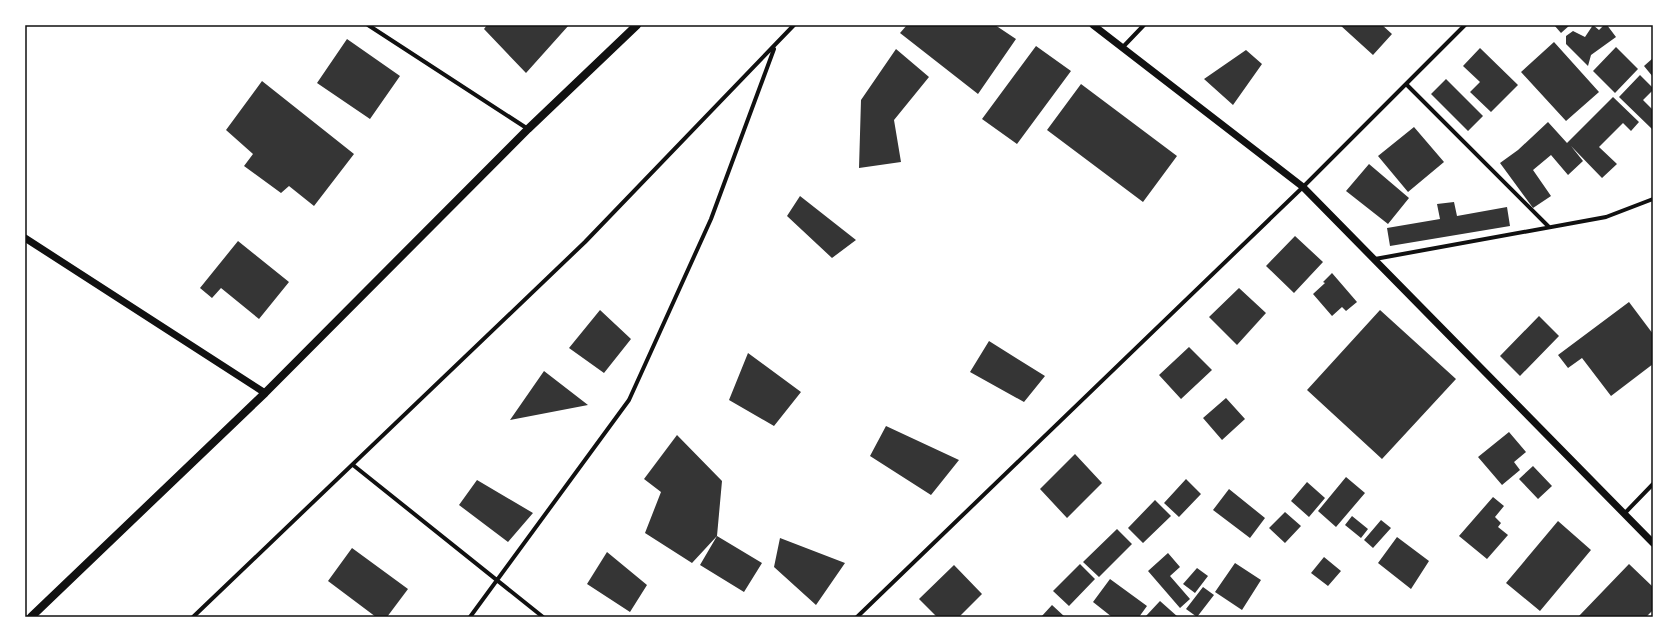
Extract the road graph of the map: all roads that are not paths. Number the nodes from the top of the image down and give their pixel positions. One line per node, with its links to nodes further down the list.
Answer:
1 (368, 25): 10 (street)
2 (637, 25): 10 (main road)
3 (794, 25): 7 (street)
4 (1092, 25): 8 (street)
5 (1144, 25): 8 (street)
6 (1465, 25): 9 (street)
7 (775, 46): 17 (street); 21 (street)
8 (1122, 48): 11 (street)
9 (1406, 84): 11 (street); 13 (street)
10 (528, 129): 16 (main road)
11 (1303, 187): 15 (street); 26 (street)
12 (1653, 199): 13 (street)
13 (1549, 227): 15 (street)
14 (25, 238): 16 (street)
15 (1373, 260): 19 (street)
16 (265, 393): 22 (main road)
17 (353, 465): 21 (street); 23 (street)
18 (1653, 484): 19 (street)
19 (1624, 514): 20 (street)
20 (1653, 543)
21 (497, 580): 24 (street); 25 (street)
22 (31, 617)
23 (193, 617)
24 (470, 617)
25 (543, 617)
26 (857, 617)

